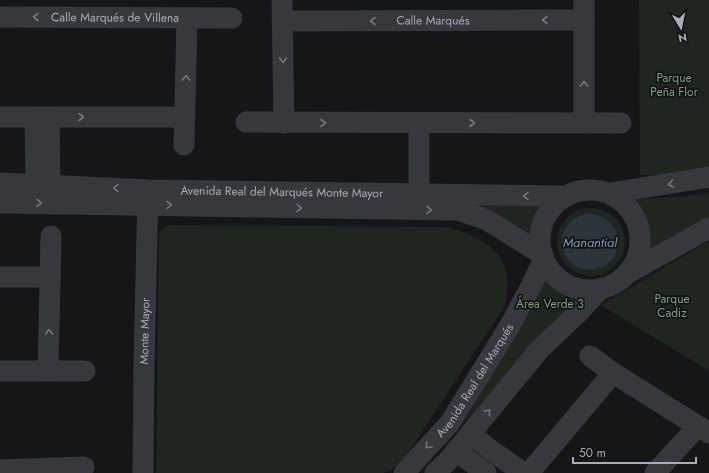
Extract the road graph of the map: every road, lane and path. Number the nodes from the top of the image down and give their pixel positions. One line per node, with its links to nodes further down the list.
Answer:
1 (282, 0): 6 (street)
2 (584, 10): 6 (street, Calle Marqués, one-way to 6); 13 (street, one-way to 2)
3 (0, 17): 4 (street, Calle Marqués de Villena, one-way to 3)
4 (187, 18): 5 (street); 9 (street, Calle Marqués de Villena, one-way to 4)
5 (232, 18)
6 (283, 21): 11 (street, one-way to 11)
7 (0, 117): 8 (street)
8 (42, 117): 9 (street, one-way to 9); 18 (street)
9 (185, 117): 15 (street, Calle Marqués de Villena)
10 (246, 122): 11 (street)
11 (284, 123): 12 (street, one-way to 12)
12 (426, 123): 13 (street, one-way to 13); 20 (street)
13 (584, 123): 14 (street)
14 (621, 123)
15 (184, 144)
16 (709, 177): 19 (street, one-way to 19)
17 (0, 183): 18 (street, Avenida Real del Marqués Monte Mayor)
18 (43, 185): 22 (street, Avenida Real del Marqués Monte Mayor, one-way to 18)
19 (610, 193): 21 (street); 27 (street)
20 (426, 194): 21 (street, Avenida Real del Marqués Monte Mayor, one-way to 20); 22 (street, Avenida Real del Marqués Monte Mayor)
21 (565, 196): 26 (street)
22 (148, 197): 23 (street, Avenida Real del Marqués Monte Mayor, one-way to 22); 26 (street, Avenida Real del Marqués Monte Mayor, one-way to 26); 42 (street, Monte Mayor)
23 (0, 203)
24 (709, 228): 27 (street)
25 (51, 236): 29 (street)
26 (543, 257): 30 (street); 43 (street, Avenida Real del Marqués, one-way to 43)
27 (628, 273): 30 (street)
28 (0, 277): 29 (street)
29 (50, 277): 33 (street, one-way to 29)
30 (601, 288): 37 (street, Avenida Real del Marqués, one-way to 30)
31 (590, 356): 35 (street)
32 (0, 371): 33 (street)
33 (48, 371): 34 (street)
34 (85, 371)
35 (613, 374): 36 (street); 47 (street)
36 (703, 429): 48 (street)
37 (470, 434): 38 (street, Avenida Real del Marqués); 46 (street)
38 (456, 450): 44 (street, Avenida Real del Marqués); 45 (street)
39 (84, 467): 41 (street)
40 (0, 470): 41 (street)
41 (50, 471)
42 (143, 473)
43 (404, 473)
44 (435, 473)
45 (486, 473)
46 (524, 473)
47 (529, 473)
48 (655, 473)

